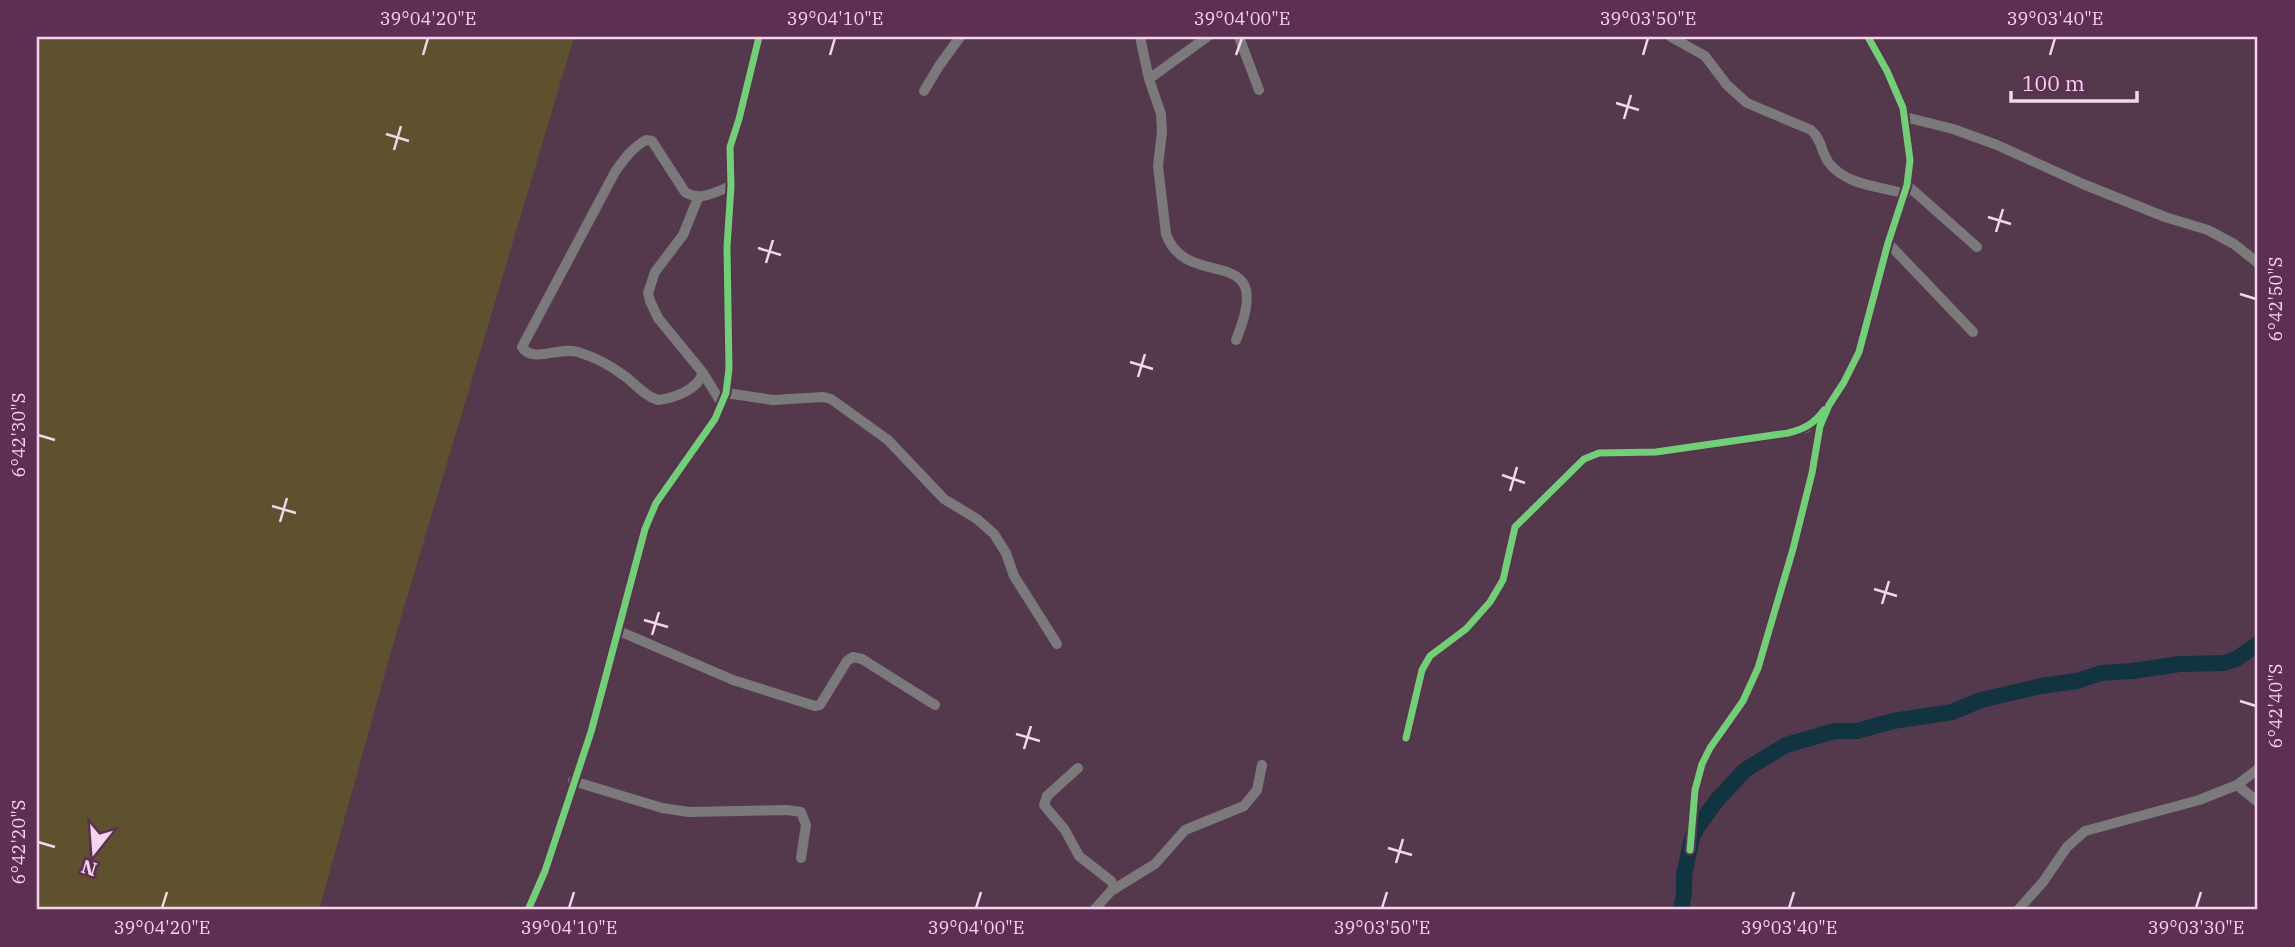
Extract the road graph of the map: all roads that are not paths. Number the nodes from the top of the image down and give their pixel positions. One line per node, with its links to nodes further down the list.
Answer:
1 (759, 37): 12 (street)
2 (960, 37): 10 (street)
3 (1140, 37): 8 (street)
4 (1207, 37): 8 (street)
5 (1240, 37): 9 (street)
6 (1671, 37): 13 (street)
7 (1868, 37): 11 (street)
8 (1149, 79): 19 (street)
9 (1259, 90)
10 (924, 91)
11 (1905, 117): 13 (street); 17 (street)
12 (731, 186): 14 (street); 21 (street)
13 (1906, 189): 15 (street); 16 (street)
14 (698, 198): 20 (street); 20 (street)
15 (1888, 243): 18 (street); 23 (street)
16 (1977, 247)
17 (2258, 263)
18 (1973, 332)
19 (1236, 340)
20 (703, 373): 22 (street)
21 (726, 393): 22 (street); 25 (street)
22 (722, 404): 24 (street)
23 (1829, 405): 27 (street); 34 (street)
24 (619, 631): 26 (street); 31 (street)
25 (1057, 644)
26 (935, 705)
27 (1406, 738)
28 (1262, 765): 36 (street)
29 (1078, 768): 36 (street)
30 (2258, 769): 32 (street)
31 (573, 781): 35 (street); 37 (street)
32 (2236, 785): 33 (street); 39 (street)
33 (2258, 802)
34 (1690, 850)
35 (801, 858)
36 (1115, 889): 38 (street)
37 (528, 910)
38 (1094, 910)
39 (2018, 910)

